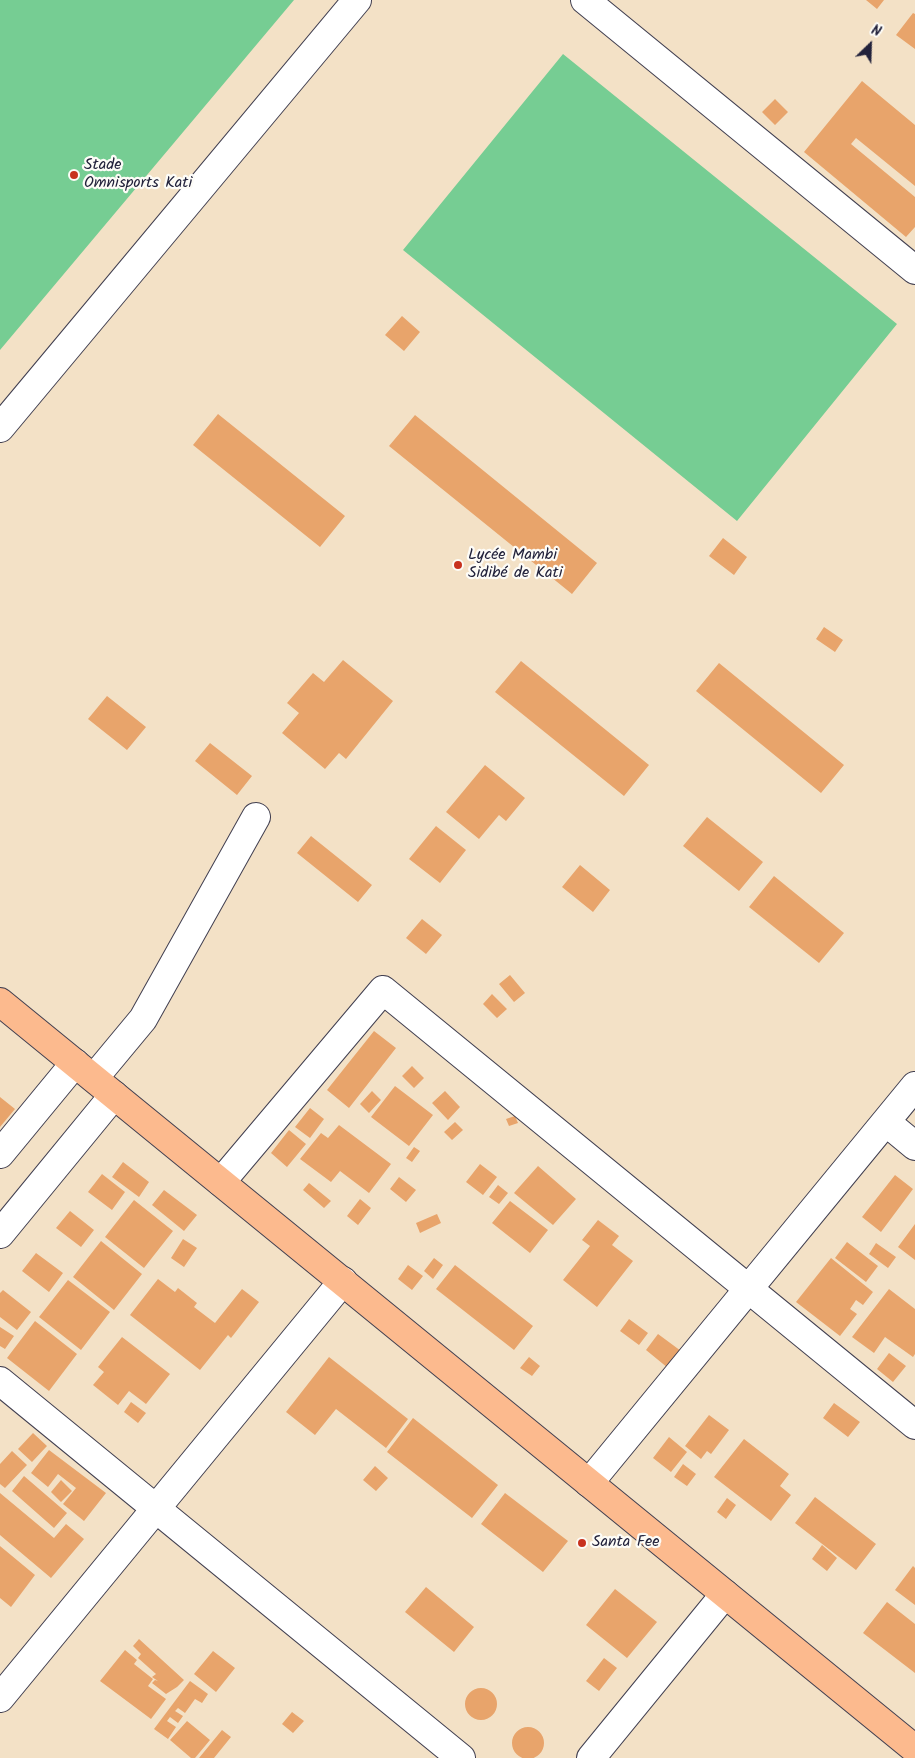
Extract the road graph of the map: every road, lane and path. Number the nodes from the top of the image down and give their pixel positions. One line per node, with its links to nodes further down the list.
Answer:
1 (357, 0): 4 (street)
2 (584, 0): 3 (street)
3 (915, 270)
4 (0, 428)
5 (256, 817): 7 (street)
6 (0, 1002): 7 (main road)
7 (95, 1079): 11 (street); 12 (main road); 13 (street)
8 (915, 1086): 9 (street)
9 (886, 1122): 10 (street); 15 (street)
10 (915, 1146)
11 (0, 1154)
12 (221, 1182): 14 (main road); 15 (street)
13 (0, 1234)
14 (343, 1281): 18 (main road); 19 (street)
15 (748, 1289): 17 (street); 18 (street)
16 (0, 1381): 19 (street)
17 (915, 1425)
18 (589, 1483): 20 (main road)
19 (156, 1508): 21 (street); 23 (street)
20 (725, 1594): 22 (main road); 24 (street)
21 (0, 1698)
22 (915, 1749)
23 (462, 1758)
24 (591, 1758)

